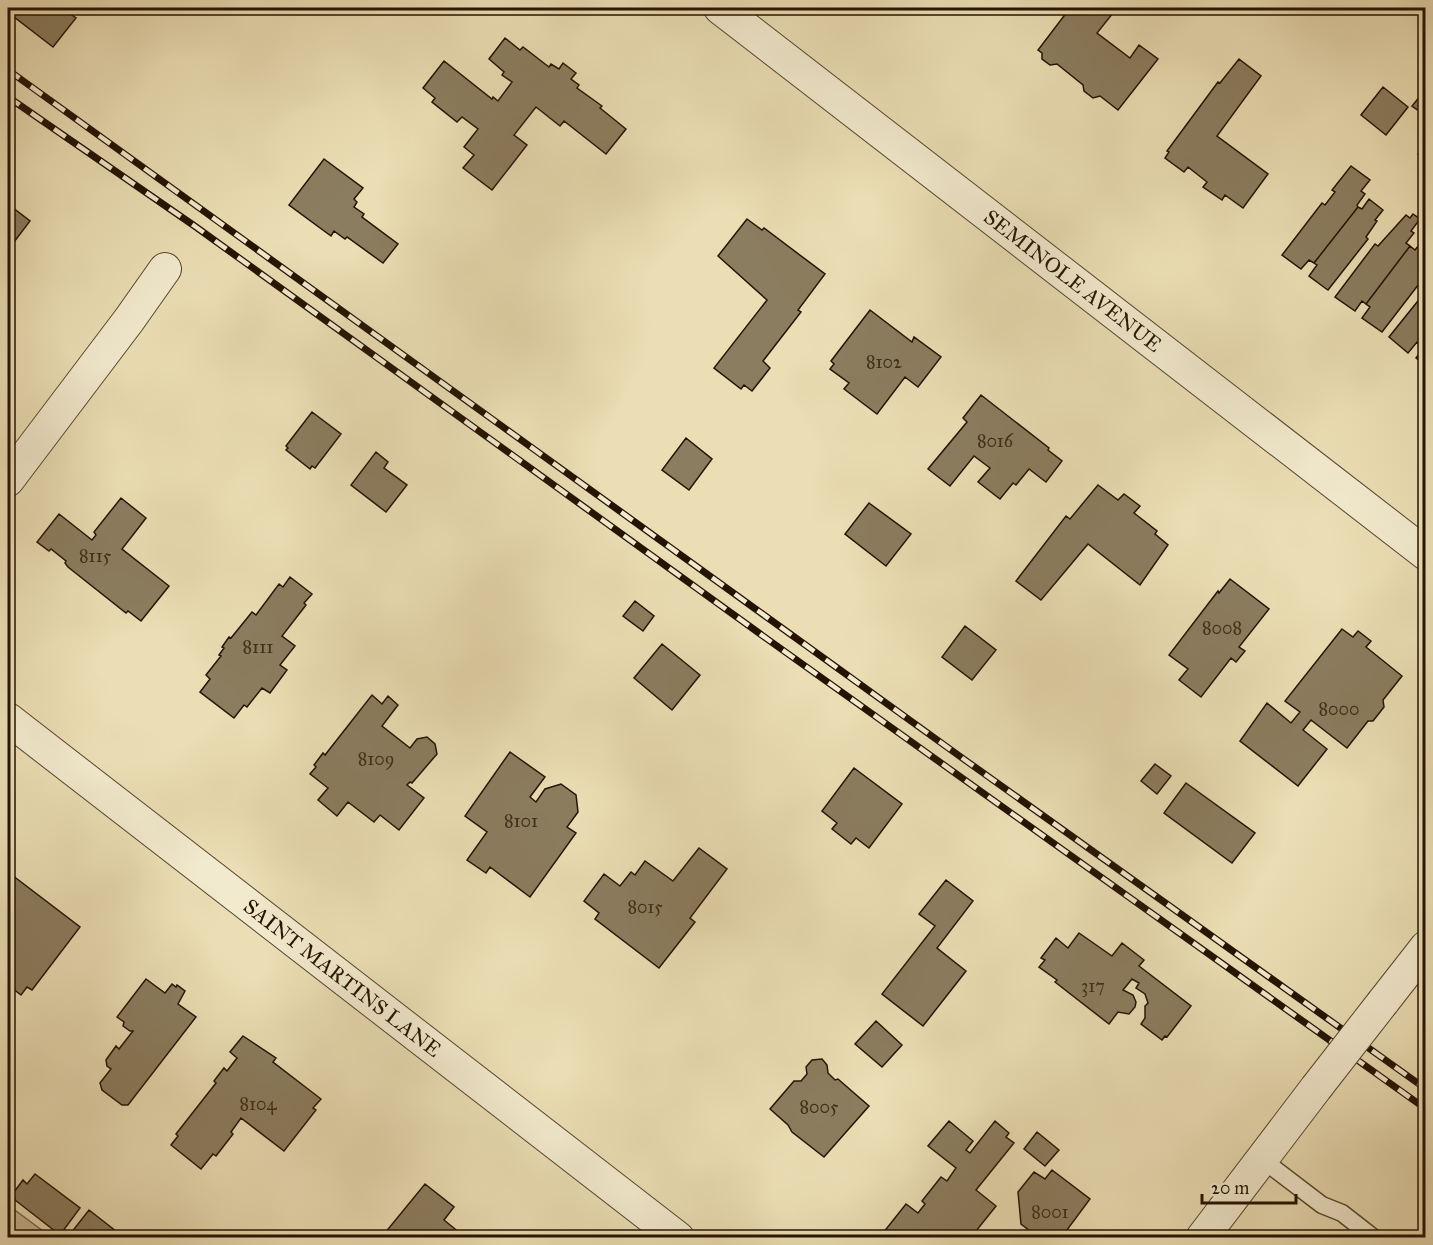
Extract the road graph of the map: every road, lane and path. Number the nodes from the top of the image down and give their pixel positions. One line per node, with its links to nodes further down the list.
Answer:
1 (720, 8): 4 (street, SEMINOLE AVENUE)
2 (165, 269): 3 (street)
3 (8, 480)
4 (1425, 554)
5 (8, 719): 8 (street, SAINT MARTINS LANE)
6 (1425, 947): 7 (street, bridge)
7 (1263, 1160): 9 (street); 10 (lane)
8 (678, 1238)
9 (1202, 1238)
10 (1374, 1238)

